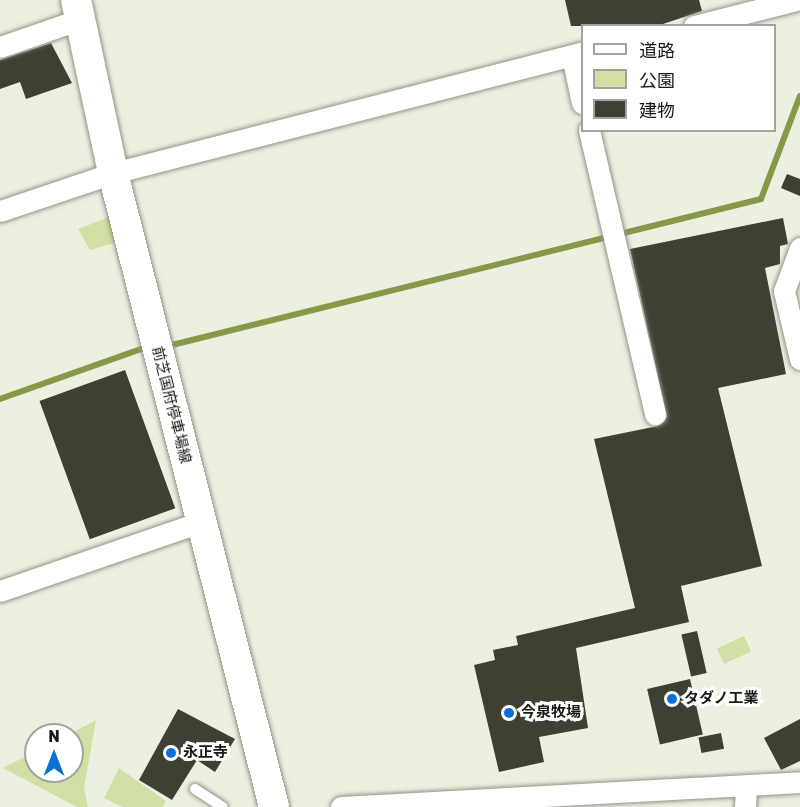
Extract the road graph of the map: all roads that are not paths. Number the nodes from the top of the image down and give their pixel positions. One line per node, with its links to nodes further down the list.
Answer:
1 (796, 0): 3 (street)
2 (78, 9): 4 (street); 8 (main road, 前芝国府停車場線)
3 (702, 24)
4 (0, 47)
5 (577, 54): 6 (street); 8 (street)
6 (581, 92)
7 (589, 132): 12 (street)
8 (113, 173): 9 (street); 13 (main road, 前芝国府停車場線)
9 (0, 212)
10 (800, 248): 11 (street)
11 (800, 359)
12 (655, 414)
13 (200, 522): 14 (street); 19 (main road, 前芝国府停車場線)
14 (0, 591)
15 (800, 782): 16 (street)
16 (746, 786): 20 (street); 21 (street)
17 (195, 789): 18 (lane)
18 (223, 807)
19 (274, 807)
20 (341, 807)
21 (745, 807)

